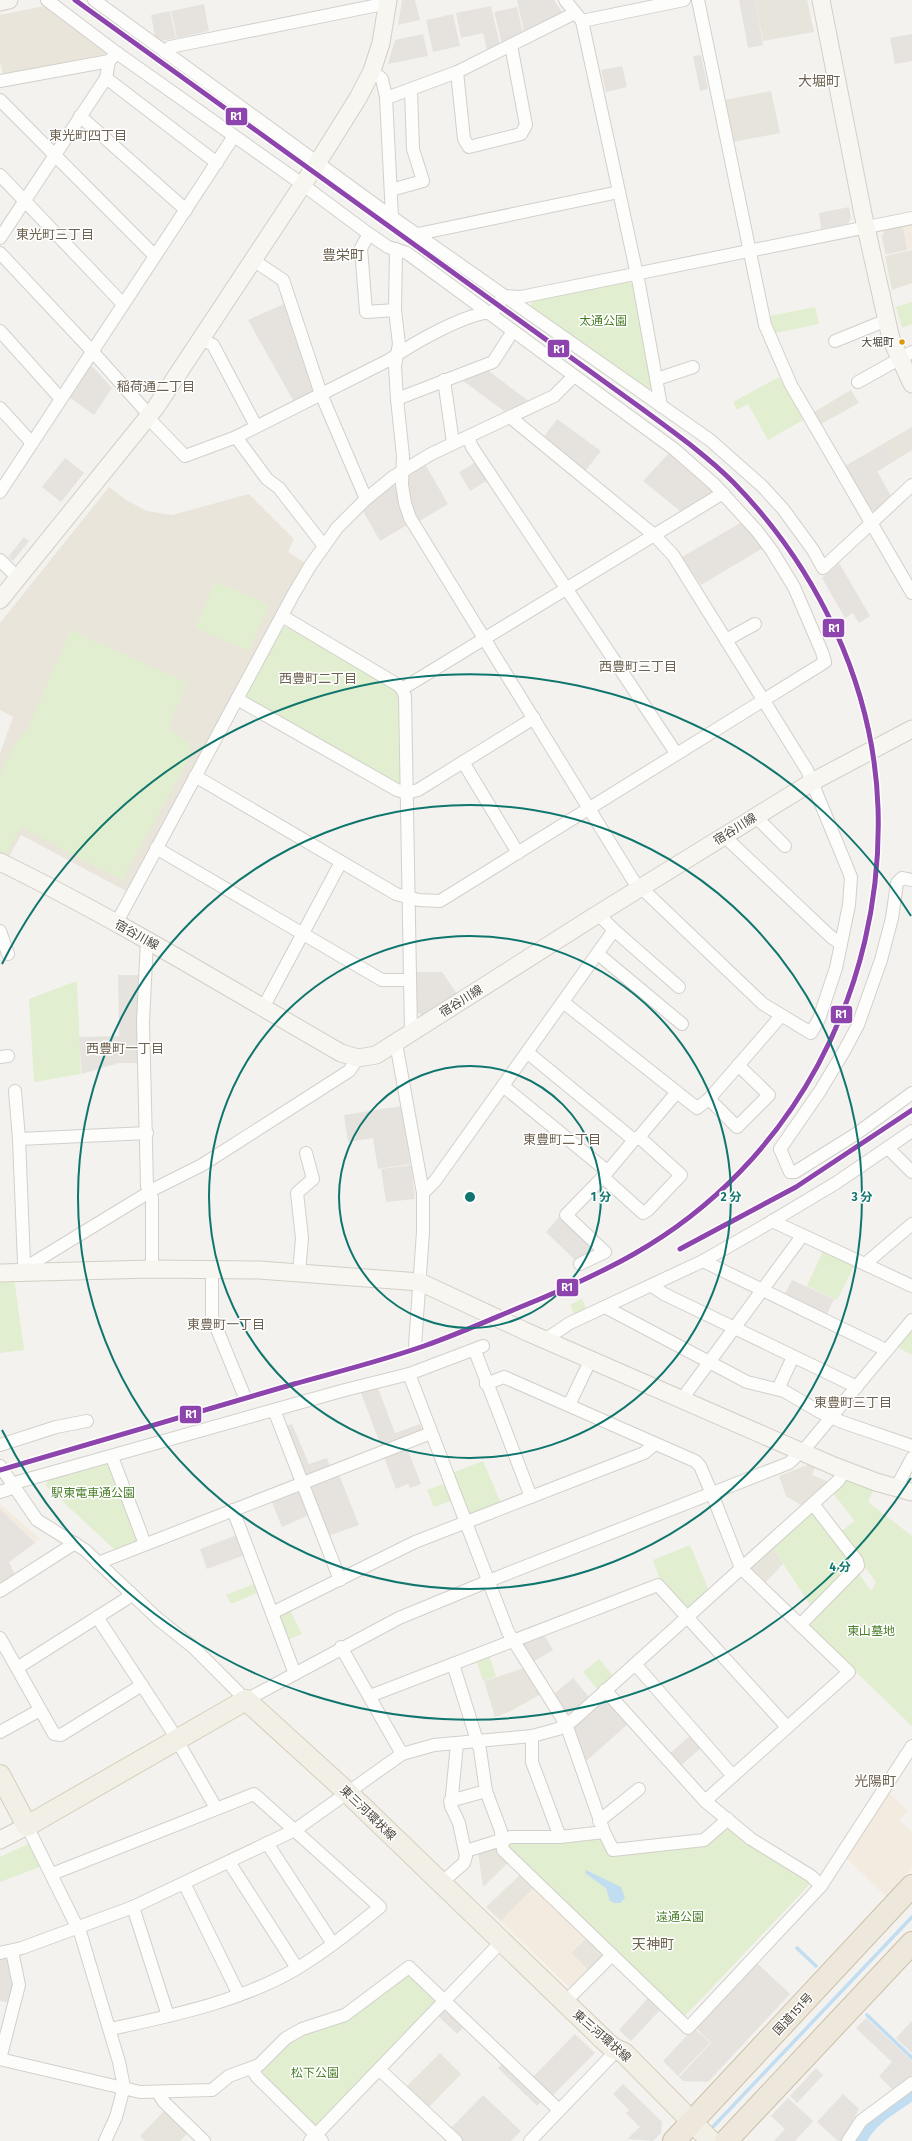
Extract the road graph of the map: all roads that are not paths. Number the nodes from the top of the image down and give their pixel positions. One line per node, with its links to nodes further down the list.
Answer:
1 (9, 0): 8 (street)
2 (47, 0): 13 (street)
3 (94, 0): 12 (street)
4 (565, 0): 10 (street)
5 (684, 0): 10 (street)
6 (698, 0): 39 (street)
7 (821, 0): 34 (street)
8 (0, 2)
9 (388, 2): 12 (street); 14 (street)
10 (579, 17): 11 (street); 29 (street)
11 (511, 45): 15 (street); 15 (street)
12 (165, 52): 25 (street)
13 (113, 57): 16 (street); 17 (street); 22 (street)
14 (372, 71): 19 (street); 25 (street)
15 (457, 72): 18 (street)
16 (106, 78): 21 (street); 24 (street)
17 (0, 81)
18 (411, 90): 19 (street); 28 (street)
19 (386, 97): 28 (street)
20 (0, 100): 23 (street)
21 (80, 116): 23 (street); 31 (street)
22 (234, 136): 24 (street); 27 (street)
23 (54, 156): 30 (street); 41 (street)
24 (217, 162): 31 (street)
25 (318, 162): 27 (street); 32 (street)
26 (0, 174): 30 (street)
27 (302, 184): 35 (street); 42 (street)
28 (391, 190): 32 (street)
29 (619, 192): 36 (street); 43 (street)
30 (25, 201): 37 (street); 45 (street)
31 (186, 210): 41 (street)
32 (392, 217): 36 (street)
33 (912, 218): 34 (street)
34 (867, 228): 39 (street); 48 (street)
35 (369, 234): 38 (street); 46 (street)
36 (418, 234): 44 (street)
37 (0, 238)
38 (396, 249): 46 (street); 47 (street)
39 (748, 250): 43 (street); 79 (street)
40 (0, 253): 53 (street)
41 (155, 256): 45 (street)
42 (253, 260): 51 (street); 62 (street)
43 (636, 273): 44 (street); 58 (street)
44 (504, 296): 47 (street); 65 (street)
45 (123, 304): 53 (street)
46 (395, 310): 54 (street)
47 (486, 312): 50 (street); 54 (street)
48 (887, 320): 52 (street); 55 (street)
49 (0, 331): 63 (street)
50 (513, 331): 57 (street); 59 (street)
51 (201, 338): 67 (street); 69 (street)
52 (835, 341)
53 (92, 352): 63 (street); 67 (street)
54 (396, 355): 62 (street); 64 (street)
55 (906, 355): 60 (street); 61 (street)
56 (692, 367): 58 (street)
57 (573, 377): 68 (street); 77 (street)
58 (657, 379): 65 (street)
59 (444, 380): 64 (street); 73 (street)
60 (858, 382)
61 (912, 384)
62 (321, 394): 69 (street); 78 (street)
63 (61, 399): 72 (street)
64 (397, 399): 74 (street)
65 (661, 406): 79 (street)
66 (0, 408): 72 (street)
67 (149, 416): 70 (street); 83 (street)
68 (510, 417): 71 (street); 80 (street)
69 (256, 426): 70 (street)
70 (236, 437): 81 (street)
71 (468, 437): 73 (street); 84 (street)
72 (32, 443): 76 (street)
73 (453, 443): 74 (street)
74 (403, 470): 78 (street); 89 (street)
75 (912, 486): 79 (street)
76 (1, 488)
77 (722, 493): 80 (street); 93 (street)
78 (366, 499): 81 (street)
79 (872, 523): 85 (street)
80 (654, 535): 84 (street); 90 (street)
81 (324, 546): 87 (street)
82 (0, 560): 83 (street)
83 (18, 578): 86 (street)
84 (567, 588): 89 (street); 96 (street)
85 (912, 594)
86 (0, 600)
87 (282, 616): 91 (street); 92 (street)
88 (755, 624): 90 (street)
89 (485, 639): 91 (street); 94 (street)
90 (726, 640): 93 (street)
91 (402, 689): 100 (street)
92 (237, 699): 98 (street); 100 (street)
93 (763, 700): 96 (street); 99 (street)
94 (534, 718): 97 (street); 101 (street)
95 (912, 729): 99 (street, 宿谷川線)
96 (676, 753): 101 (street)
97 (463, 762): 100 (street); 106 (street)
98 (195, 776): 105 (street); 108 (street)
99 (812, 782): 102 (street, 宿谷川線); 118 (street)
100 (406, 793): 111 (street)
101 (589, 808): 106 (street); 110 (street)
102 (756, 817): 103 (street, 宿谷川線); 104 (street)
103 (724, 836): 110 (street, 宿谷川線); 118 (street)
104 (785, 846)
105 (156, 848): 113 (street); 116 (street)
106 (518, 853): 111 (street)
107 (0, 862): 113 (street, 宿谷川線)
108 (341, 862): 111 (street); 116 (street)
109 (912, 880): 135 (street)
110 (641, 888): 112 (street, 宿谷川線); 125 (street)
111 (408, 897): 121 (street)
112 (598, 914): 114 (street); 127 (street, 宿谷川線)
113 (116, 924): 117 (street, 宿谷川線)
114 (614, 930): 120 (street); 122 (street)
115 (0, 931): 119 (street)
116 (303, 933): 121 (street); 124 (street)
117 (147, 940): 124 (street, 宿谷川線); 138 (street)
118 (841, 944): 125 (street)
119 (8, 954)
120 (598, 954): 123 (street); 126 (street)
121 (410, 980): 127 (street)
122 (679, 987)
123 (563, 1002): 129 (street); 134 (street)
124 (263, 1008): 130 (street, 宿谷川線)
125 (781, 1016): 131 (street)
126 (682, 1024)
127 (411, 1032): 128 (street, 宿谷川線)
128 (396, 1044): 130 (street, 宿谷川線); 146 (street)
129 (527, 1052): 132 (street); 140 (street)
130 (358, 1058): 145 (street)
131 (738, 1065): 136 (street); 136 (street)
132 (503, 1086): 144 (street); 146 (street)
133 (15, 1091): 139 (street)
134 (677, 1092): 136 (street); 140 (street)
135 (912, 1093)
136 (708, 1099)
137 (912, 1131): 141 (street)
138 (147, 1133): 139 (street); 145 (street)
139 (19, 1138): 155 (street)
140 (637, 1138): 144 (street); 144 (street)
141 (888, 1148): 143 (street); 147 (street)
142 (306, 1153): 157 (street)
143 (912, 1172)
144 (605, 1174): 151 (street)
145 (150, 1192): 153 (street); 155 (street)
146 (423, 1193): 158 (street)
147 (772, 1221): 149 (street); 150 (street)
148 (912, 1224): 152 (street)
149 (802, 1236): 152 (street); 161 (street)
150 (703, 1261): 159 (street); 161 (street)
151 (580, 1264)
152 (865, 1264): 160 (street)
153 (152, 1269): 154 (street); 155 (street)
154 (212, 1270): 157 (street); 175 (street)
155 (27, 1271): 156 (street)
156 (0, 1273)
157 (299, 1273): 158 (street)
158 (420, 1282): 165 (street); 166 (street)
159 (652, 1286): 162 (street); 164 (street)
160 (912, 1286)
161 (762, 1290): 164 (street); 167 (street)
162 (605, 1307): 165 (street); 170 (street)
163 (912, 1320): 167 (street)
164 (734, 1328): 168 (street); 170 (street)
165 (546, 1339): 169 (street)
166 (415, 1345)
167 (886, 1350): 173 (street)
168 (793, 1357): 173 (street); 174 (street)
169 (591, 1359): 176 (street); 177 (street)
170 (708, 1362): 174 (street); 176 (street)
171 (409, 1374): 172 (street); 178 (street); 181 (street)
172 (486, 1384): 177 (street); 195 (street)
173 (857, 1387): 179 (street)
174 (778, 1389): 179 (street)
175 (244, 1396)
176 (682, 1399): 185 (street)
177 (569, 1405): 182 (street)
178 (274, 1410): 186 (street); 190 (street)
179 (831, 1417): 184 (street); 185 (street)
180 (87, 1421): 183 (street)
181 (431, 1433): 190 (street); 198 (street)
182 (655, 1444): 194 (street); 195 (street)
183 (0, 1445)
184 (912, 1446)
185 (802, 1451): 189 (street); 194 (street)
186 (112, 1457): 191 (street); 200 (street)
187 (912, 1458): 192 (street)
188 (0, 1466): 191 (street)
189 (845, 1470): 192 (street); 196 (street)
190 (302, 1484): 197 (street); 203 (street)
191 (13, 1486): 193 (street); 199 (street)
192 (904, 1490)
193 (0, 1492)
194 (712, 1494): 202 (street); 204 (street)
195 (531, 1497): 198 (street)
196 (813, 1504): 202 (street); 210 (street)
197 (233, 1510): 200 (street); 207 (street)
198 (466, 1522): 203 (street); 204 (street)
199 (75, 1543): 201 (street); 205 (street)
200 (145, 1544): 201 (street)
201 (98, 1563): 206 (street)
202 (742, 1568): 209 (street); 210 (street)
203 (340, 1580): 207 (street)
204 (488, 1581): 212 (street); 213 (street)
205 (0, 1591)
206 (130, 1592): 208 (street); 221 (street)
207 (272, 1613): 217 (street)
208 (97, 1617): 216 (street); 218 (street)
209 (688, 1617): 212 (street); 215 (street); 224 (street)
210 (800, 1625): 224 (street)
211 (0, 1638): 216 (street)
212 (513, 1641): 214 (street); 223 (street)
213 (342, 1648): 217 (street); 220 (street)
214 (453, 1664): 220 (street); 228 (street)
215 (635, 1664): 219 (street); 233 (street)
216 (17, 1668): 222 (street)
217 (295, 1674): 221 (street)
218 (142, 1685): 222 (street); 227 (street)
219 (605, 1690): 223 (street); 238 (street)
220 (370, 1696): 231 (street)
221 (246, 1700): 227 (main road); 236 (main road, 東三河環状線)
222 (40, 1710): 225 (street)
223 (566, 1724): 226 (street); 242 (street)
224 (787, 1727): 233 (street)
225 (0, 1732)
226 (532, 1736): 228 (street); 244 (street)
227 (176, 1739): 239 (street); 241 (main road)
228 (477, 1740): 229 (street); 235 (street)
229 (456, 1744): 231 (street); 237 (street)
230 (912, 1746): 253 (street)
231 (402, 1754): 236 (street)
232 (0, 1775): 241 (main road)
233 (733, 1776): 238 (street)
234 (639, 1789): 242 (street)
235 (486, 1790): 237 (street); 246 (street)
236 (347, 1792): 243 (street); 252 (main road, 東三河環状線)
237 (450, 1801): 248 (street)
238 (705, 1801): 240 (street)
239 (216, 1808): 243 (street); 250 (street)
240 (728, 1819): 242 (street); 253 (street)
241 (27, 1826): 245 (street); 250 (street)
242 (601, 1826): 244 (street)
243 (295, 1830): 247 (street); 259 (street)
244 (560, 1837): 246 (street)
245 (0, 1840)
246 (502, 1841): 248 (street); 261 (street)
247 (267, 1843): 249 (street); 259 (street)
248 (466, 1851): 252 (street)
249 (229, 1862): 251 (street); 262 (street)
250 (52, 1874): 256 (street)
251 (184, 1883): 255 (street); 263 (street)
252 (441, 1883): 257 (main road, 東三河環状線)
253 (821, 1886): 261 (street)
254 (912, 1886): 277 (highway, 国道151号)
255 (133, 1907): 256 (street); 266 (street)
256 (78, 1928): 260 (street); 268 (street)
257 (502, 1942): 264 (street); 265 (main road, 東三河環状線)
258 (912, 1943): 277 (highway, 国道151号)
259 (333, 1944): 262 (street)
260 (6, 1952): 267 (street)
261 (612, 1955): 265 (street)
262 (297, 1968): 263 (street)
263 (239, 1995): 266 (street)
264 (445, 2000): 271 (street); 272 (street); 276 (street)
265 (565, 2002): 269 (main road, 東三河環状線)
266 (168, 2016): 268 (street)
267 (4, 2029): 270 (street)
268 (110, 2029): 274 (street)
269 (617, 2050): 276 (street); 277 (main road, 東三河環状線)
270 (1, 2062): 274 (street)
271 (252, 2069): 275 (street); 278 (street)
272 (380, 2070): 278 (street); 281 (street)
273 (912, 2083): 284 (street)
274 (124, 2088): 275 (street); 279 (street)
275 (158, 2093): 280 (street)
276 (559, 2110): 282 (street)
277 (708, 2135): 283 (highway, 国道151号)
278 (316, 2139)
279 (105, 2141)
280 (204, 2141)
281 (456, 2141)
282 (530, 2141)
283 (674, 2141)
284 (848, 2141)

